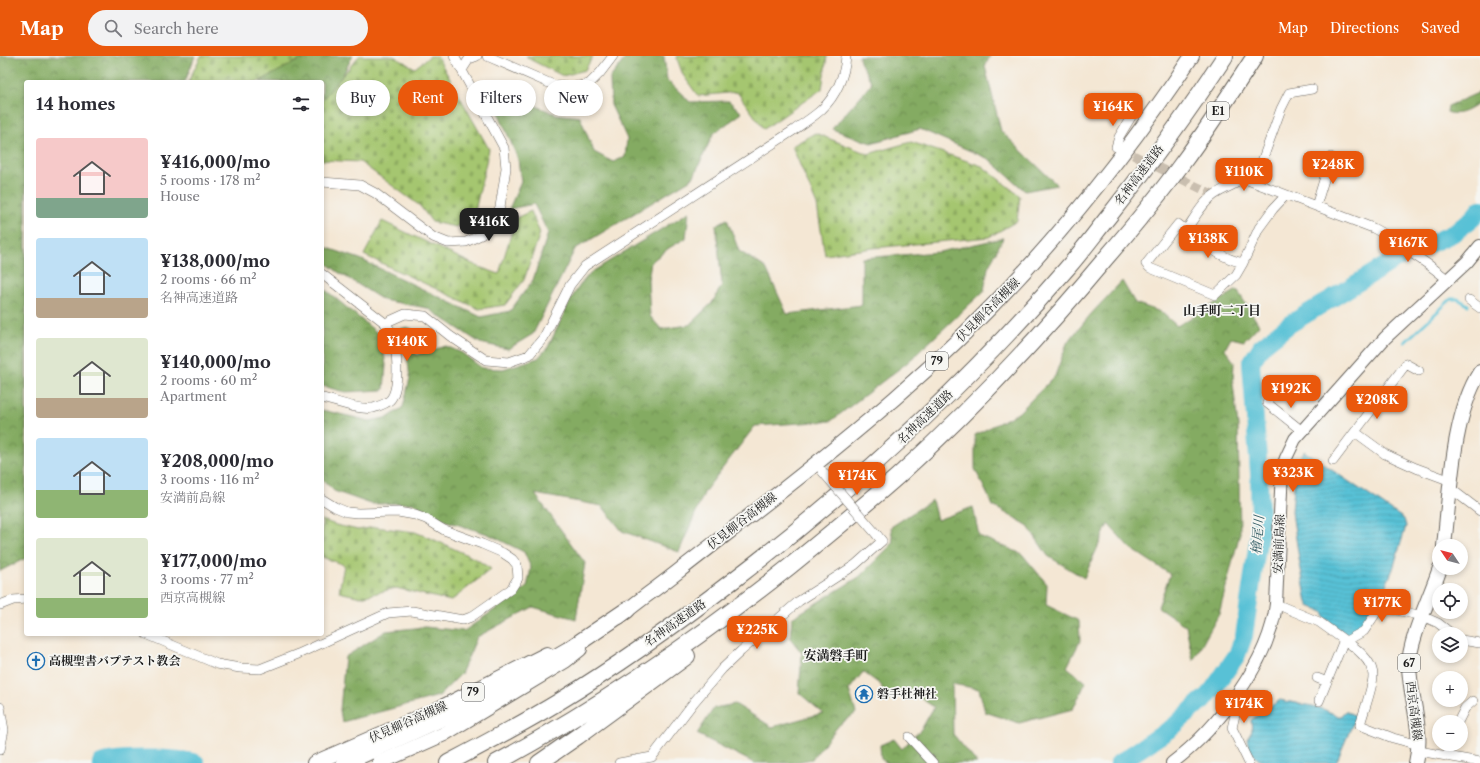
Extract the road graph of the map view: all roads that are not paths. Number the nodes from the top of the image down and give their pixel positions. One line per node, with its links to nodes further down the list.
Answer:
1 (454, 56): 9 (street)
2 (477, 56): 9 (street)
3 (487, 56): 4 (street)
4 (613, 56)
5 (846, 56): 26 (street)
6 (1192, 56): 34 (main road, 伏見柳谷高槻線 / 79)
7 (1225, 56): 58 (highway, 名神高速道路 / E1)
8 (1255, 56): 14 (highway, 名神高速道路 / E1)
9 (462, 70): 16 (street)
10 (1312, 89): 15 (street)
11 (1131, 117): 12 (street)
12 (1116, 146)
13 (1331, 157): 18 (street)
14 (1181, 166): 69 (highway, 名神高速道路 / E1); 70 (highway)
15 (1245, 179): 17 (street); 19 (street)
16 (324, 182)
17 (1286, 195): 18 (street); 21 (street)
18 (1316, 206): 23 (street)
19 (1186, 230): 21 (street); 21 (street)
20 (1480, 246): 23 (main road, 安満前島線)
21 (1243, 263)
22 (324, 276): 26 (street)
23 (1447, 279): 31 (main road, 安満前島線)
24 (1469, 300): 25 (street)
25 (1480, 308)
26 (385, 323): 29 (street)
27 (1419, 371): 32 (street)
28 (1480, 372): 35 (main road)
29 (324, 398)
30 (1267, 403): 31 (street)
31 (1302, 431): 41 (main road, 安満前島線)
32 (1355, 432): 33 (street); 35 (street)
33 (1333, 461)
34 (818, 467): 43 (main road, 伏見柳谷高槻線 / 79); 71 (street, bridge)
35 (1451, 485): 37 (street); 38 (main road)
36 (324, 500): 46 (street)
37 (1480, 510)
38 (1445, 539)
39 (1437, 575): 44 (main road, 西京高槻線 / 67)
40 (24, 599): 42 (street)
41 (1276, 604): 47 (street); 52 (main road, 安満前島線)
42 (0, 605)
43 (627, 610): 64 (main road, 伏見柳谷高槻線 / 79); 65 (highway); 66 (main road, 伏見柳谷高槻線 / 79)
44 (1422, 616): 45 (street); 47 (street); 61 (main road, 西京高槻線 / 67)
45 (1443, 627)
46 (151, 636)
47 (1345, 641): 51 (street); 61 (street)
48 (1468, 641): 49 (street)
49 (1480, 643)
50 (1317, 678): 51 (street)
51 (1327, 682): 53 (street)
52 (1242, 687): 73 (main road, 安満前島線); 74 (street)
53 (1319, 701)
54 (1473, 701): 56 (street)
55 (0, 707): 59 (street)
56 (1462, 715)
57 (909, 737): 72 (street)
58 (494, 738): 67 (highway); 68 (highway, 名神高速道路 / E1)
59 (0, 750)
60 (1449, 751): 62 (street)
61 (1418, 753): 62 (street)
62 (1448, 757): 63 (street)
63 (1480, 762)
64 (314, 763)
65 (344, 763)
66 (379, 763)
67 (440, 763)
68 (448, 763)
69 (496, 763)
70 (539, 763)
71 (619, 763)
72 (934, 763)
73 (1172, 763)
74 (1249, 763)

